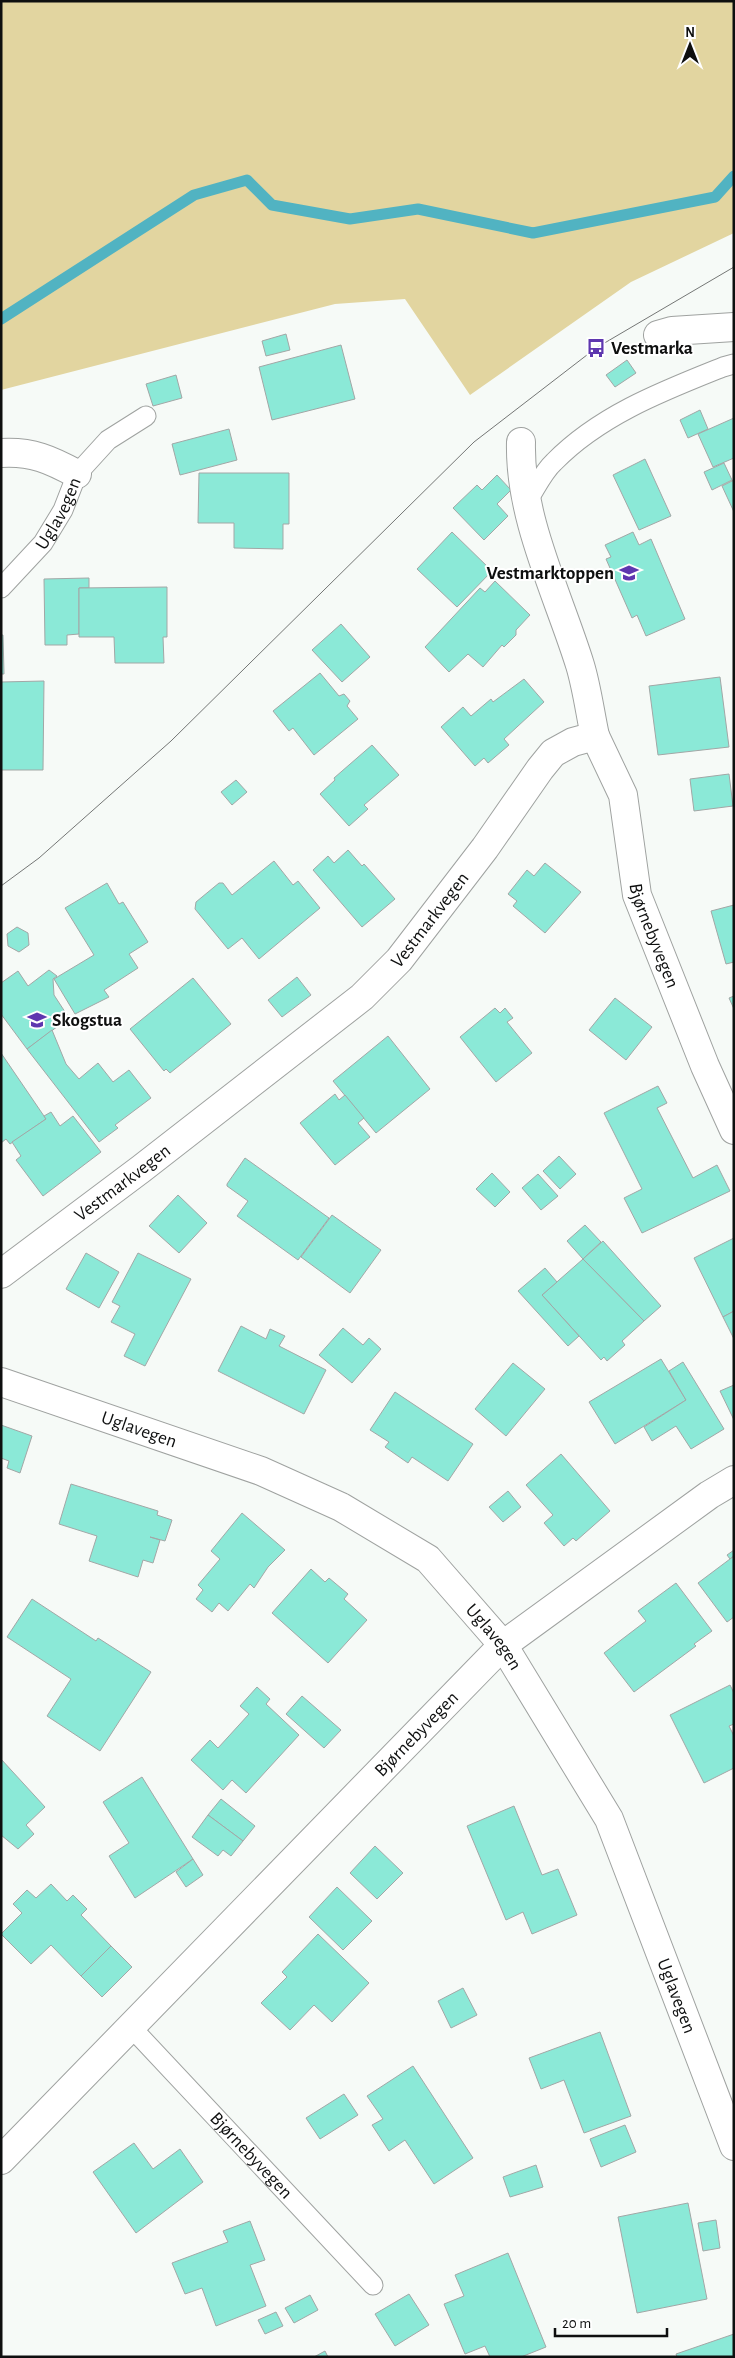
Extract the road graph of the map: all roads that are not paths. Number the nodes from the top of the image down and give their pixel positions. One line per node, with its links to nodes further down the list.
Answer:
1 (734, 327): 2 (street)
2 (658, 335)
3 (734, 364): 8 (lane)
4 (146, 416): 7 (lane)
5 (521, 442): 8 (street)
6 (1, 453): 7 (street, Uglavegen)
7 (77, 474): 9 (lane, Uglavegen)
8 (528, 500): 10 (street)
9 (1, 588)
10 (595, 736): 11 (street, Bjørnebyvegen); 12 (street, Vestmarkvegen)
11 (734, 1130)
12 (1, 1274)
13 (1, 1382): 15 (street, Uglavegen)
14 (734, 1480): 15 (street, Bjørnebyvegen)
15 (503, 1645): 16 (street, Bjørnebyvegen); 17 (street, Uglavegen)
16 (131, 2027): 18 (street, Bjørnebyvegen); 19 (lane, Bjørnebyvegen)
17 (734, 2146)
18 (1, 2160)
19 (373, 2285)

